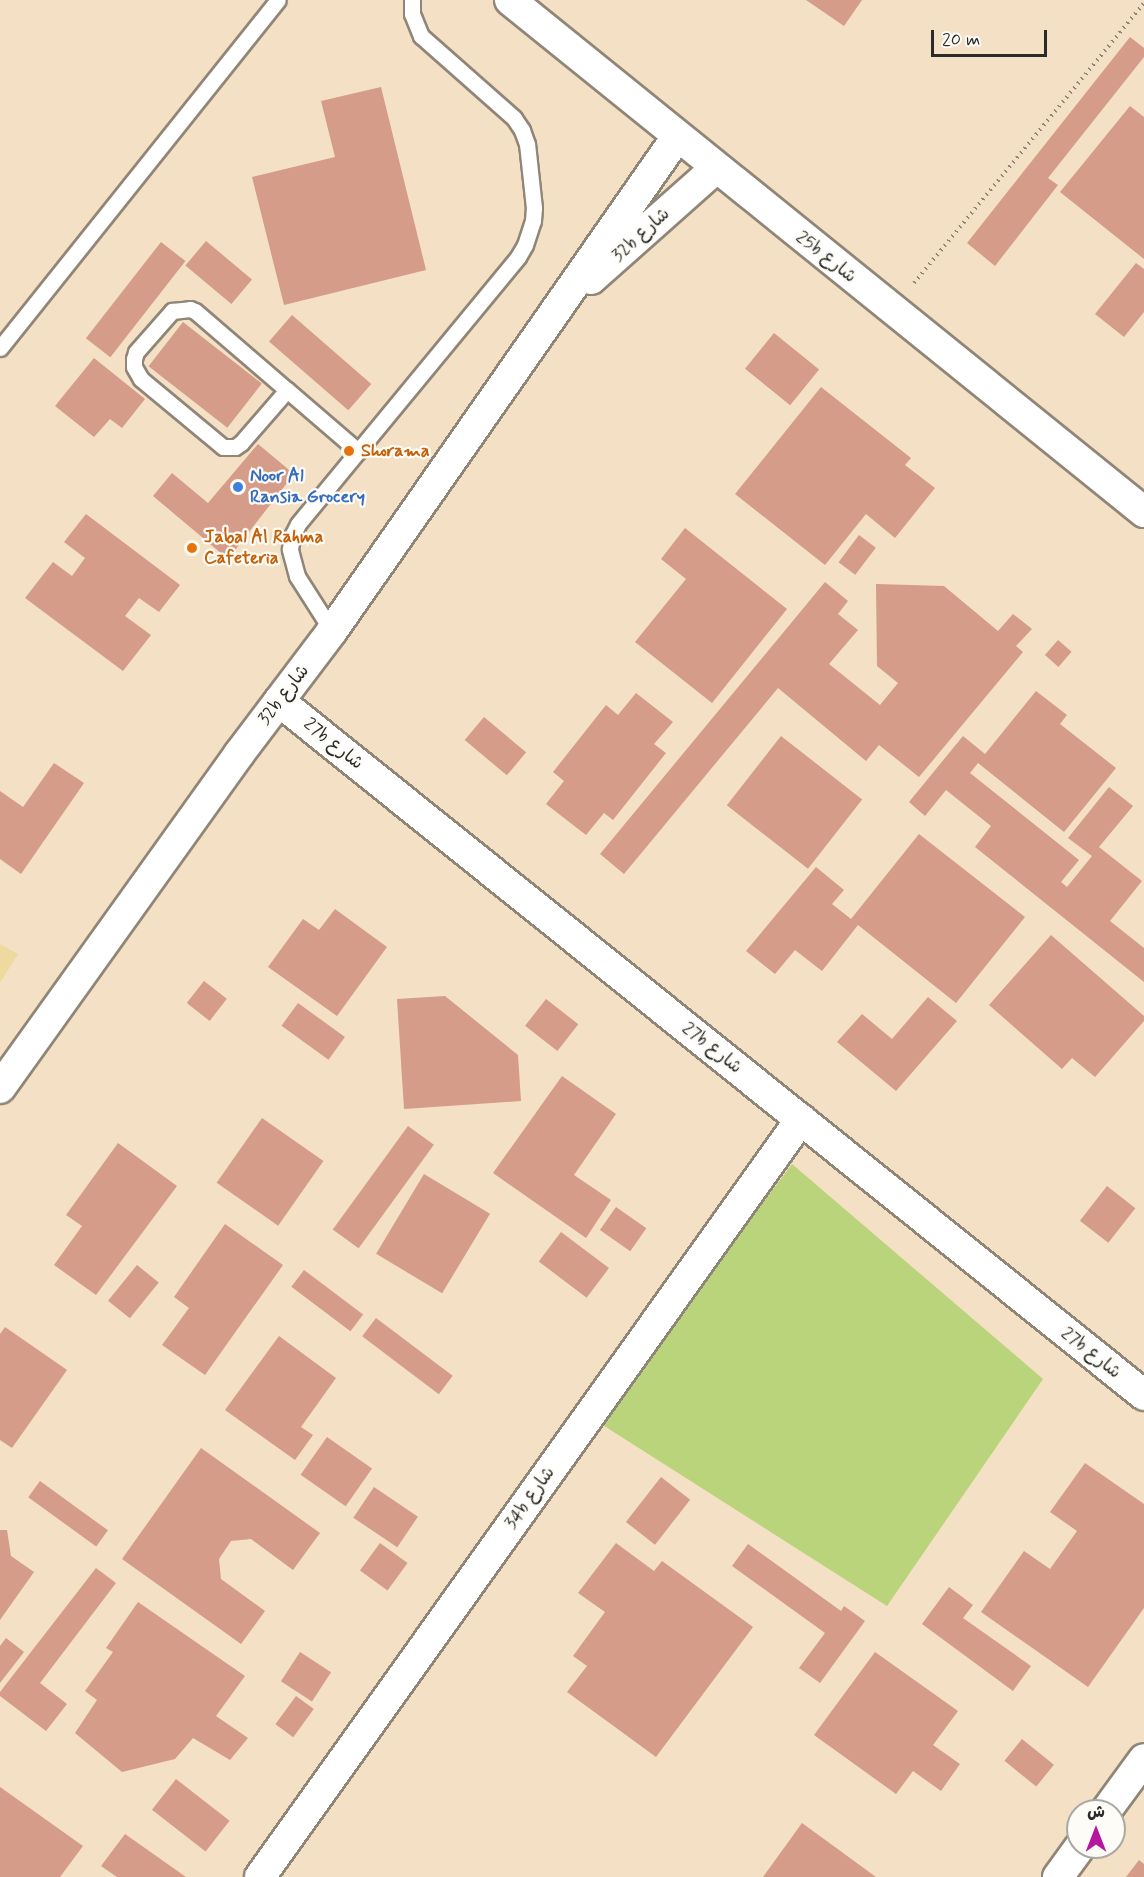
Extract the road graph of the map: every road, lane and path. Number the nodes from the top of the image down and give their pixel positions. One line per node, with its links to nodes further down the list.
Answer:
1 (278, 0): 9 (lane)
2 (412, 0): 11 (lane)
3 (510, 0): 5 (street, 25b شارع)
4 (1144, 3): 8 (path)
5 (677, 137): 6 (street, 25b شارع); 7 (street, 32b شارع)
6 (716, 168): 7 (street, 32b شارع); 8 (street, 25b شارع)
7 (565, 300): 13 (street, 32b شارع)
8 (892, 309): 12 (street, 25b شارع)
9 (0, 348)
10 (287, 390): 10 (lane); 11 (lane)
11 (358, 451): 13 (lane)
12 (1144, 512)
13 (332, 631): 14 (street, 32b شارع)
14 (279, 701): 15 (street, 32b شارع); 16 (street, 27b شارع)
15 (0, 1088)
16 (801, 1119): 17 (street, 27b شارع); 21 (street, 34b شارع)
17 (1144, 1395)
18 (1144, 1759): 19 (street)
19 (1115, 1799)
20 (1071, 1859): 22 (street)
21 (260, 1877)
22 (1058, 1877)

